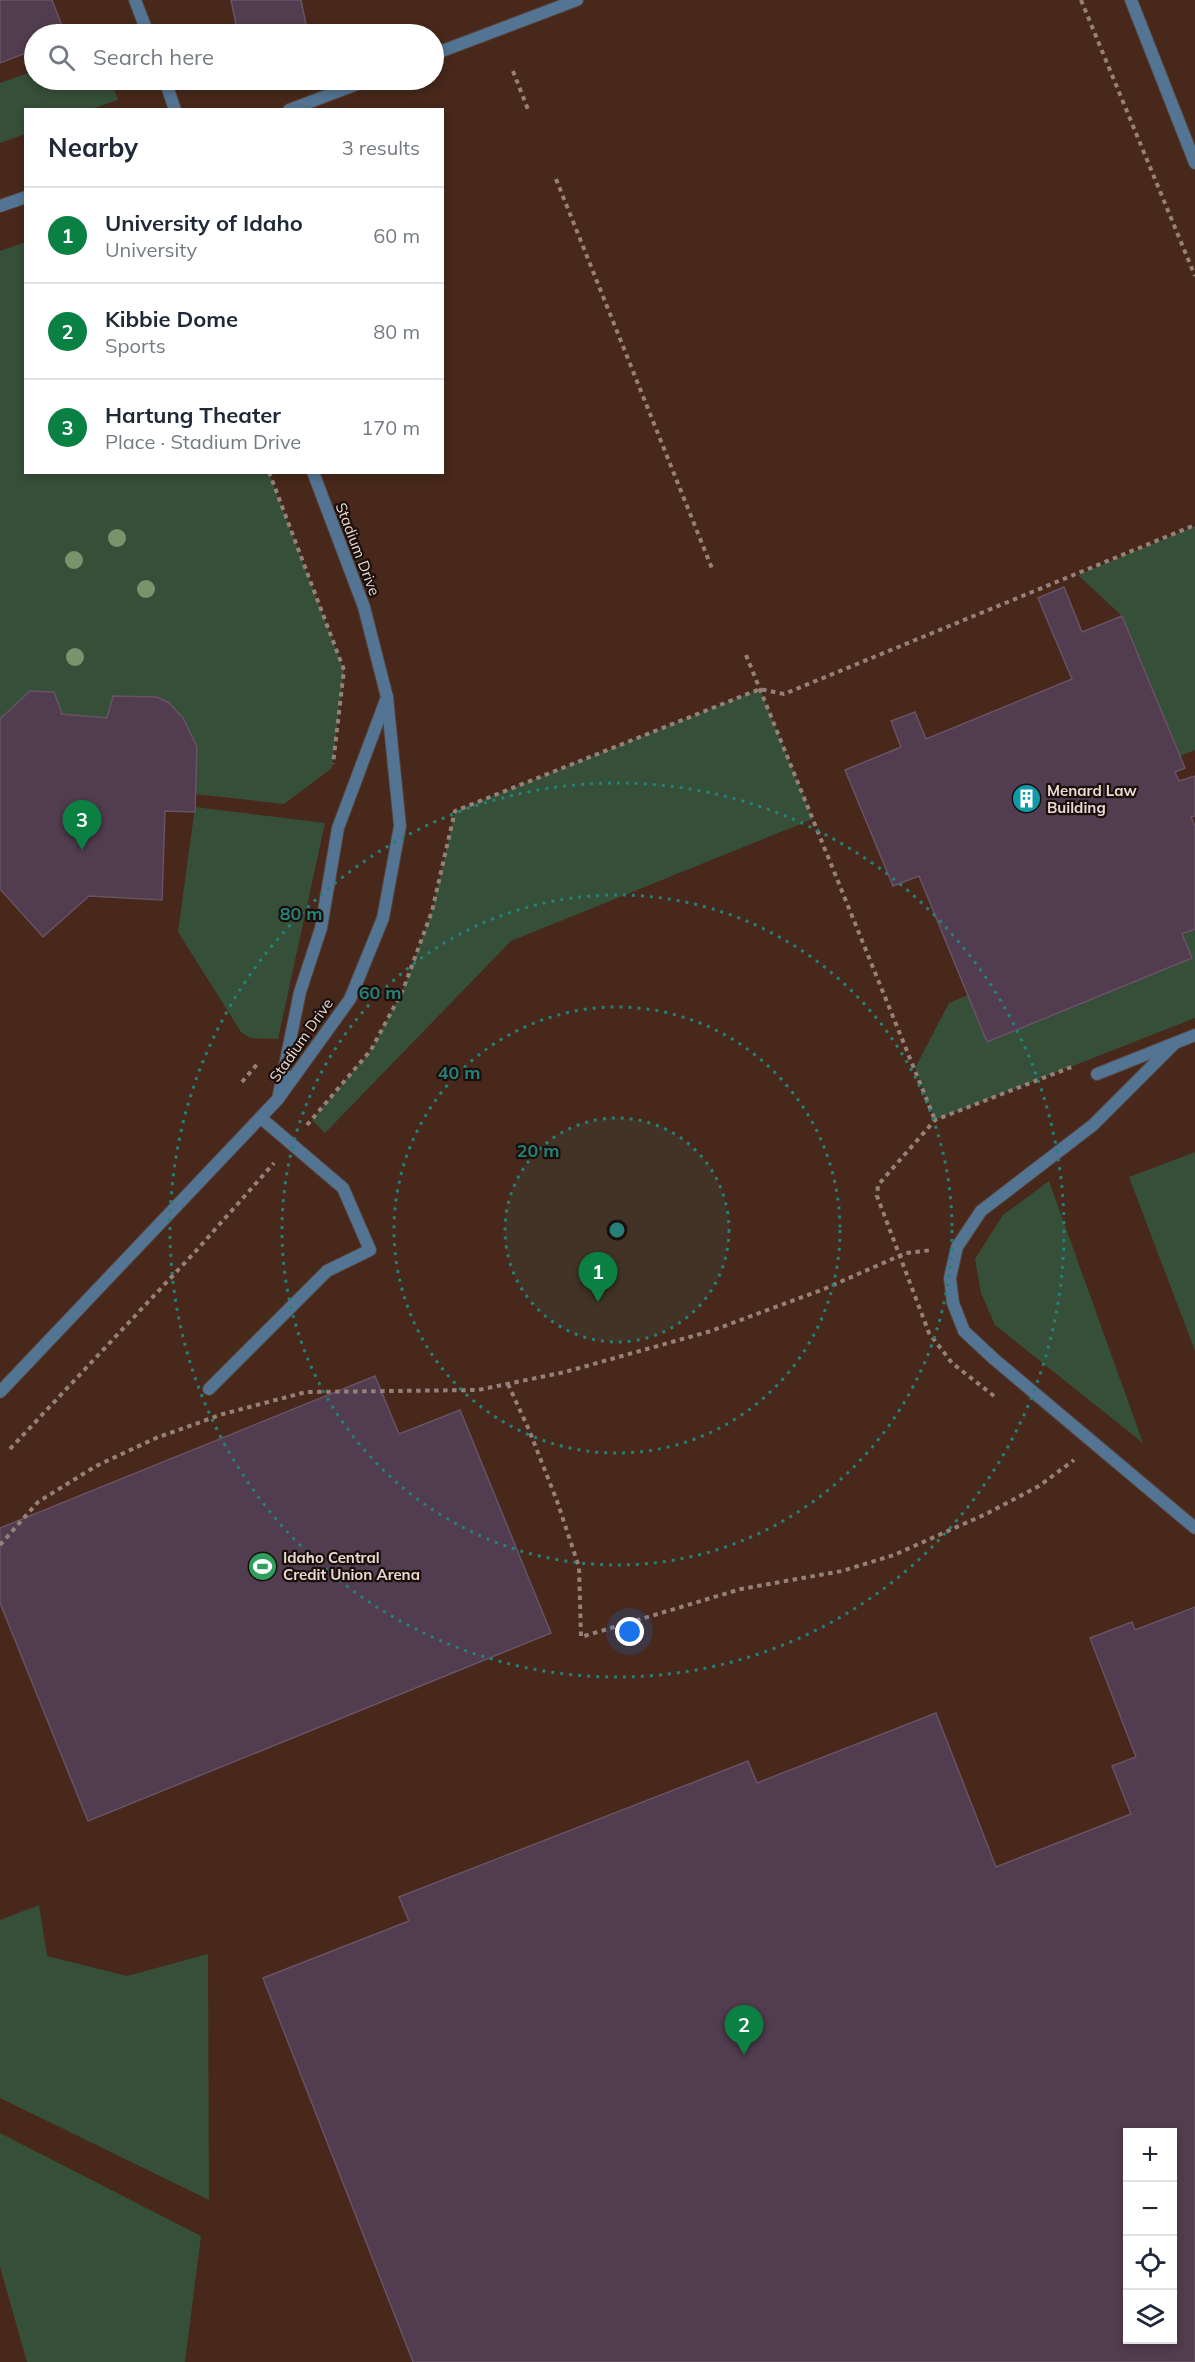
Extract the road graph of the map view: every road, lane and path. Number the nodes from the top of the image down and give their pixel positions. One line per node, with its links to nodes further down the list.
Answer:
1 (135, 0): 5 (street)
2 (577, 0): 6 (street)
3 (1081, 0): 17 (path)
4 (1131, 0): 13 (street)
5 (144, 24)
6 (444, 50)
7 (513, 71): 12 (path)
8 (169, 90): 10 (street)
9 (342, 90): 11 (street)
10 (175, 108)
11 (294, 108)
12 (529, 112)
13 (1195, 163)
14 (556, 178): 21 (path)
15 (24, 198): 16 (street)
16 (0, 206)
17 (1195, 276)
18 (270, 474): 25 (path)
19 (314, 474): 24 (street, Stadium Drive)
20 (1195, 525): 23 (path)
21 (713, 571)
22 (746, 655): 23 (path)
23 (760, 689): 26 (path); 30 (path)
24 (387, 697): 33 (street); 33 (street, Stadium Drive)
25 (332, 768)
26 (455, 811)
27 (1195, 1035): 28 (street)
28 (1175, 1043): 31 (street); 35 (street)
29 (264, 1057): 32 (path)
30 (1076, 1065)
31 (1098, 1074)
32 (242, 1082)
33 (278, 1099): 34 (street, Stadium Drive)
34 (261, 1118): 37 (street); 38 (street, Stadium Drive)
35 (957, 1246): 36 (path); 40 (street)
36 (508, 1383): 39 (path); 41 (path)
37 (209, 1389)
38 (0, 1392)
39 (1075, 1459)
40 (1195, 1528)
41 (0, 1545)

